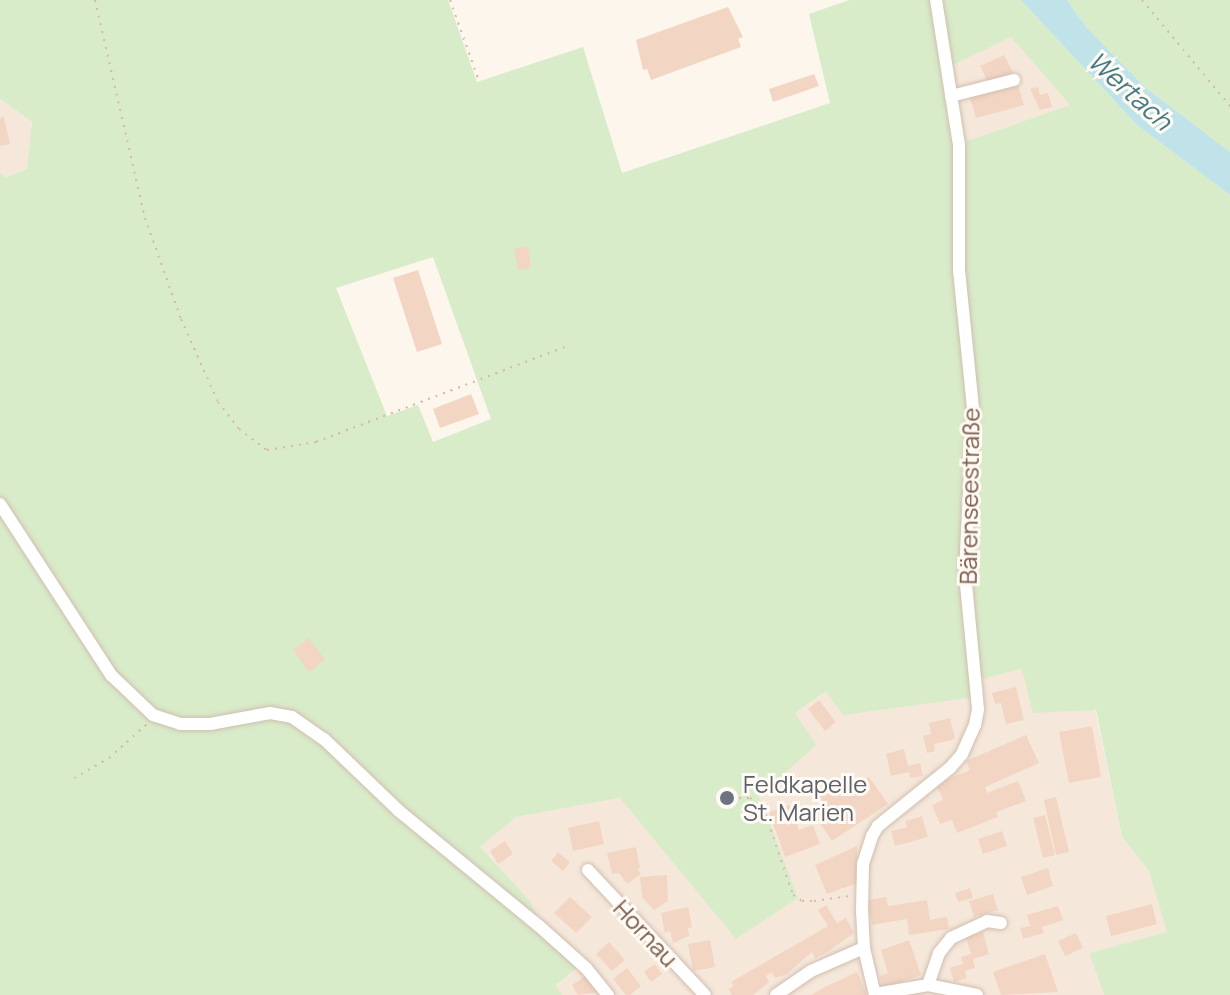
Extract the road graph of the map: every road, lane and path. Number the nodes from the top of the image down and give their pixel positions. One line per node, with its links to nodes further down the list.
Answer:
1 (95, 0): 9 (path)
2 (450, 0): 6 (path)
3 (936, 0): 7 (street, Bärenseestraße)
4 (1142, 0): 8 (path)
5 (1014, 80): 7 (street)
6 (479, 81)
7 (951, 96): 15 (street, Bärenseestraße)
8 (1230, 106)
9 (567, 346)
10 (0, 504): 11 (street)
11 (153, 715): 12 (path); 19 (street)
12 (74, 778)
13 (739, 798): 15 (path)
14 (588, 870): 20 (street, Hornau)
15 (862, 894): 17 (street, Bärenseestraße)
16 (1001, 923): 18 (street)
17 (864, 948): 21 (street); 22 (street, Bärenseestraße)
18 (928, 985): 22 (street); 23 (street)
19 (608, 995)
20 (705, 995)
21 (776, 995)
22 (875, 995)
23 (977, 995)

